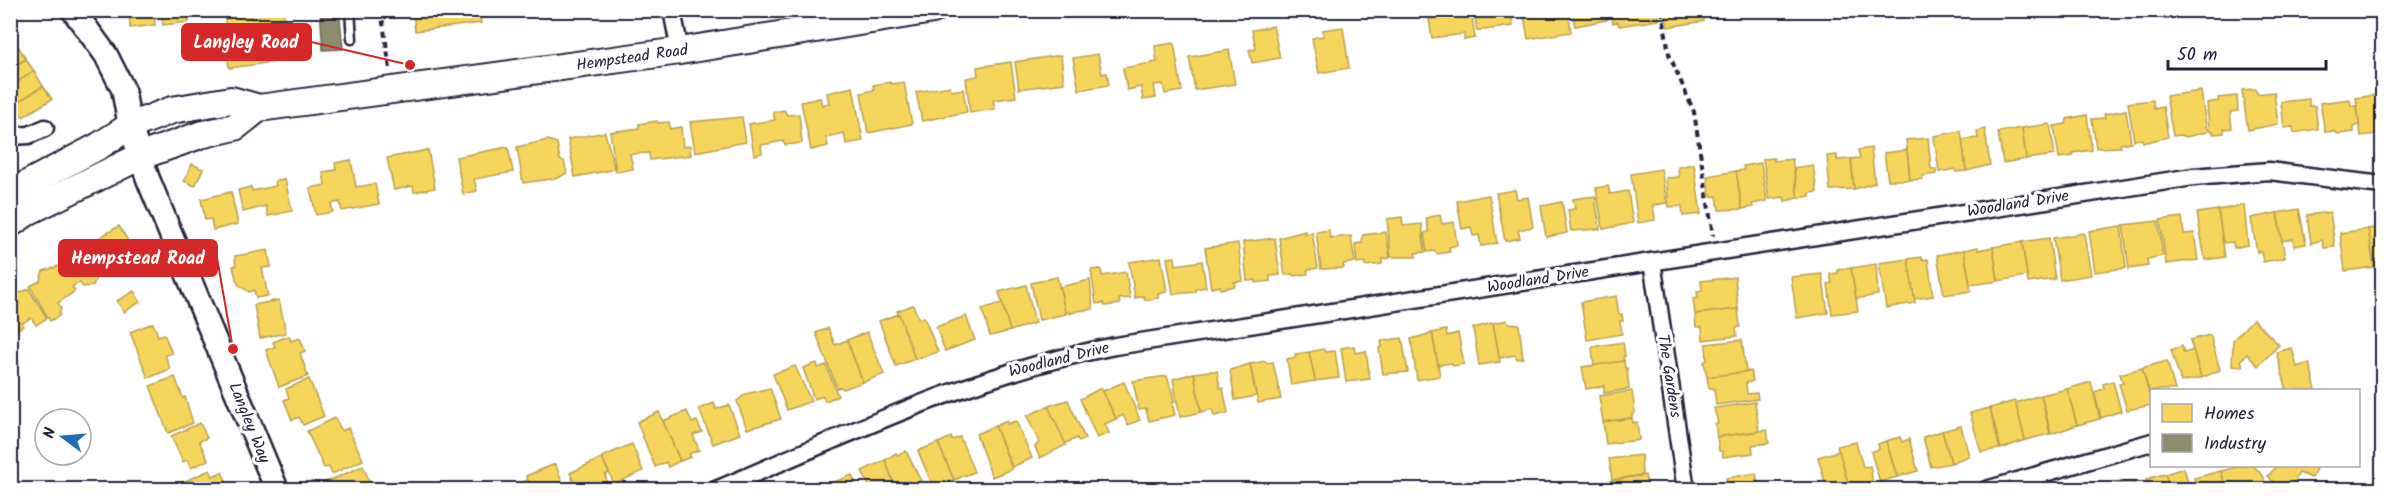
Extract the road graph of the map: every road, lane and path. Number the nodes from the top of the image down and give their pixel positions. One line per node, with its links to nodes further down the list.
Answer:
1 (73, 10): 11 (street, Langley Way)
2 (350, 10): 7 (lane)
3 (381, 10): 9 (path)
4 (672, 10): 8 (street)
5 (933, 10): 8 (main road, Hempstead Road)
6 (1662, 10): 18 (path)
7 (352, 39)
8 (680, 51): 9 (main road, Hempstead Road)
9 (393, 90): 10 (main road, Hempstead Road)
10 (259, 108): 11 (main road, Hempstead Road); 14 (main road)
11 (130, 126): 14 (street, Langley Way); 16 (main road, Hempstead Road)
12 (45, 128): 13 (street)
13 (10, 136)
14 (141, 156): 17 (main road); 21 (street, Langley Way)
15 (2382, 185): 18 (street, Woodland Drive)
16 (10, 193)
17 (10, 224)
18 (1716, 252): 19 (street, Woodland Drive)
19 (1652, 262): 22 (street, Woodland Drive); 23 (street, The Gardens)
20 (2150, 442): 24 (street)
21 (277, 489)
22 (716, 489)
23 (1686, 489)
24 (1986, 489)

